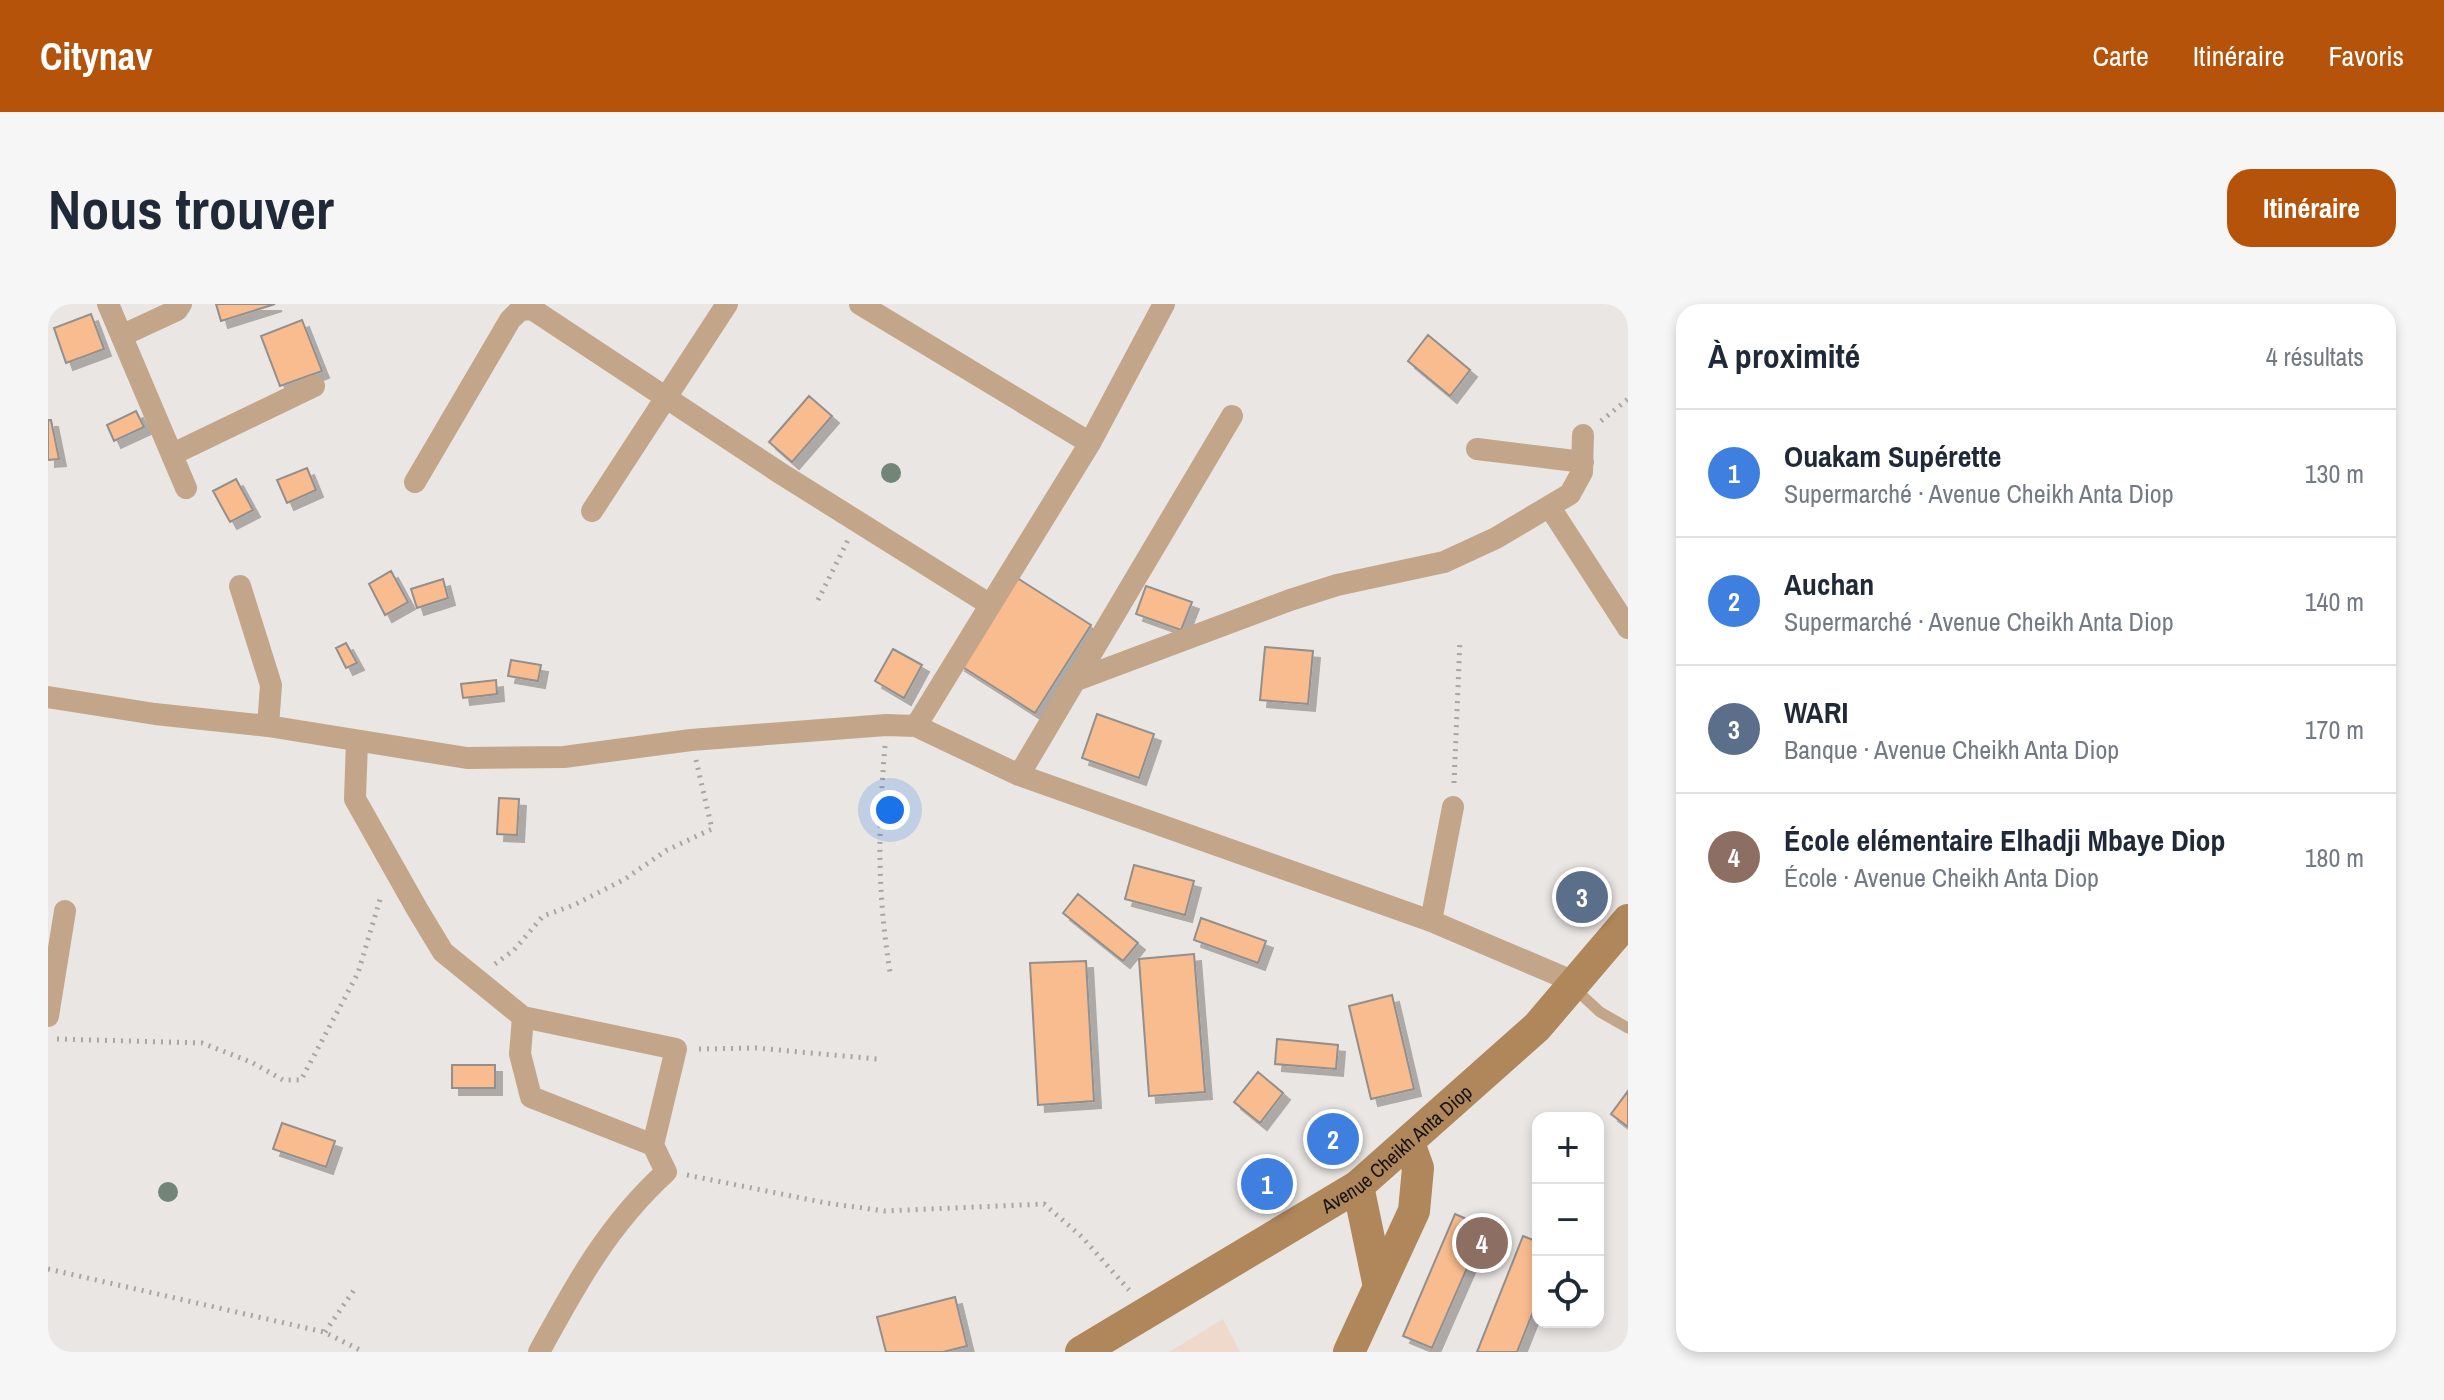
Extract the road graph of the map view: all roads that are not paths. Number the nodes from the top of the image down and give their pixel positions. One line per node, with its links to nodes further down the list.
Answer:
1 (108, 304): 6 (street)
2 (181, 304): 6 (street)
3 (727, 304): 8 (street)
4 (860, 304): 11 (street)
5 (1164, 304): 11 (street)
6 (123, 335): 13 (street)
7 (314, 386): 13 (street)
8 (665, 394): 15 (street); 18 (street); 20 (street)
9 (1232, 416): 22 (street)
10 (1583, 435): 14 (street)
11 (1090, 443): 20 (street)
12 (1477, 449): 14 (street)
13 (173, 454): 16 (street)
14 (1583, 462): 17 (street)
15 (415, 482)
16 (186, 488)
17 (1551, 509): 21 (street); 22 (street)
18 (592, 511)
19 (240, 586): 24 (street)
20 (989, 604): 25 (street)
21 (1628, 628)
22 (1074, 681): 27 (street)
23 (48, 697): 24 (street)
24 (268, 726): 26 (street)
25 (916, 726): 26 (street); 27 (street)
26 (357, 741): 34 (street)
27 (1019, 775): 31 (street)
28 (1453, 807): 31 (street)
29 (65, 911): 33 (street)
30 (1628, 920): 32 (street, Avenue Cheikh Anta Diop)
31 (1431, 921): 32 (street)
32 (1576, 986): 35 (lane); 36 (street, Avenue Cheikh Anta Diop)
33 (48, 1016)
34 (523, 1017): 37 (street); 37 (street)
35 (1628, 1028)
36 (1409, 1143): 38 (street, Avenue Cheikh Anta Diop); 39 (street)
37 (653, 1145): 41 (street)
38 (1358, 1186): 39 (street); 42 (street, Avenue Cheikh Anta Diop)
39 (1378, 1282): 40 (street)
40 (1363, 1319): 43 (street); 44 (street)
41 (539, 1352)
42 (1081, 1352)
43 (1330, 1352)
44 (1349, 1352)

